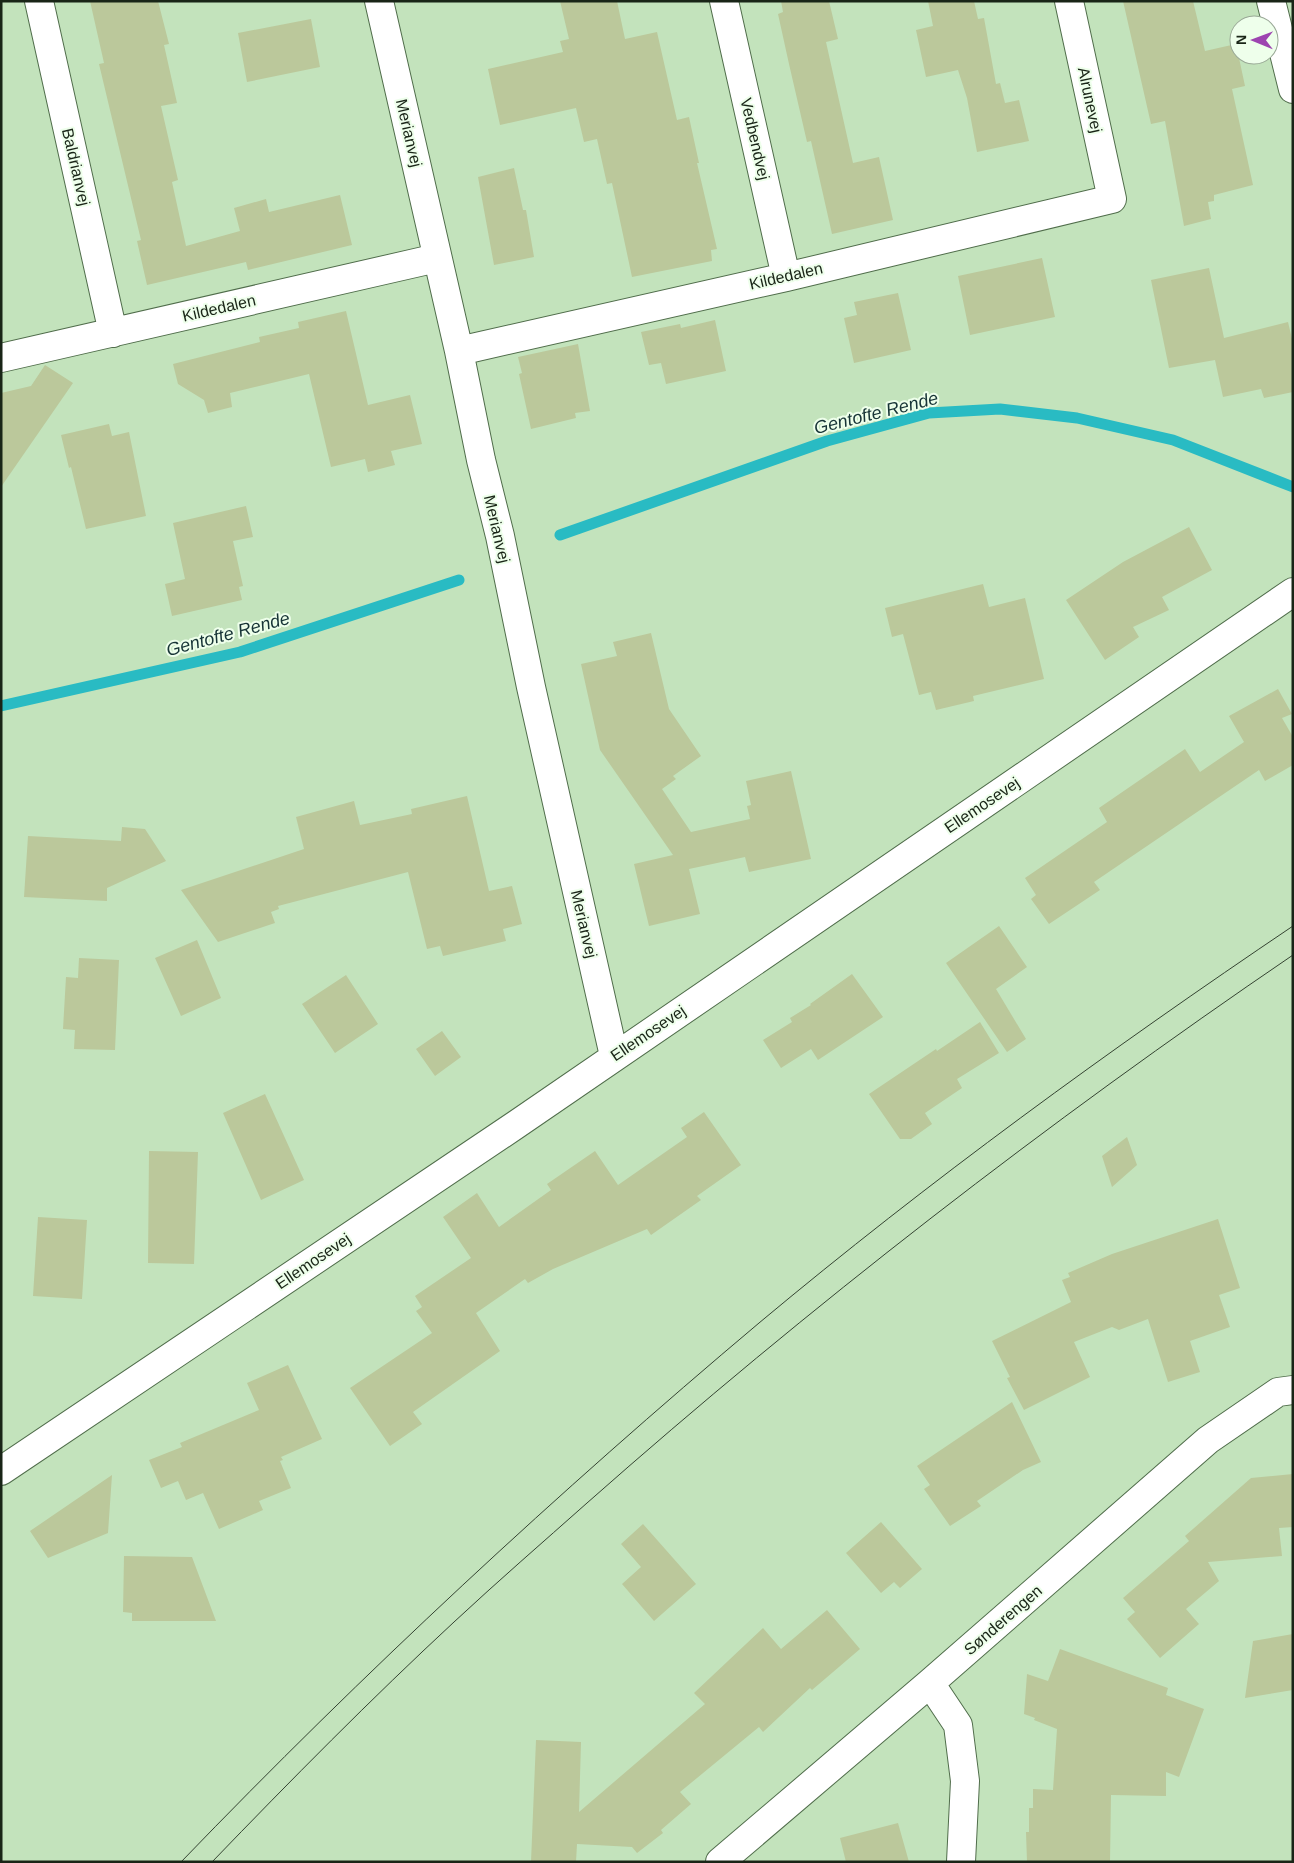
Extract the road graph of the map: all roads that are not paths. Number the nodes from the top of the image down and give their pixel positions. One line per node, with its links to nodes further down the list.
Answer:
1 (39, 1): 10 (street, Baldrianvej)
2 (379, 1): 8 (street, Merianvej)
3 (724, 1): 9 (street, Vedbendvej)
4 (1069, 1): 7 (street, Alrunevej)
5 (1271, 1): 6 (street)
6 (1292, 80)
7 (1112, 199): 9 (street, Kildedalen)
8 (437, 258): 10 (street, Kildedalen); 11 (street, Merianvej)
9 (786, 277): 11 (street, Kildedalen)
10 (113, 333): 12 (street, Kildedalen)
11 (459, 351): 14 (street, Merianvej)
12 (1, 358)
13 (1293, 592): 14 (street, Ellemosevej)
14 (614, 1056): 16 (street, Ellemosevej)
15 (1293, 1390): 17 (street, Sønderengen)
16 (1, 1471)
17 (930, 1684): 18 (street, Sønderengen); 19 (street)
18 (720, 1862)
19 (961, 1862)

